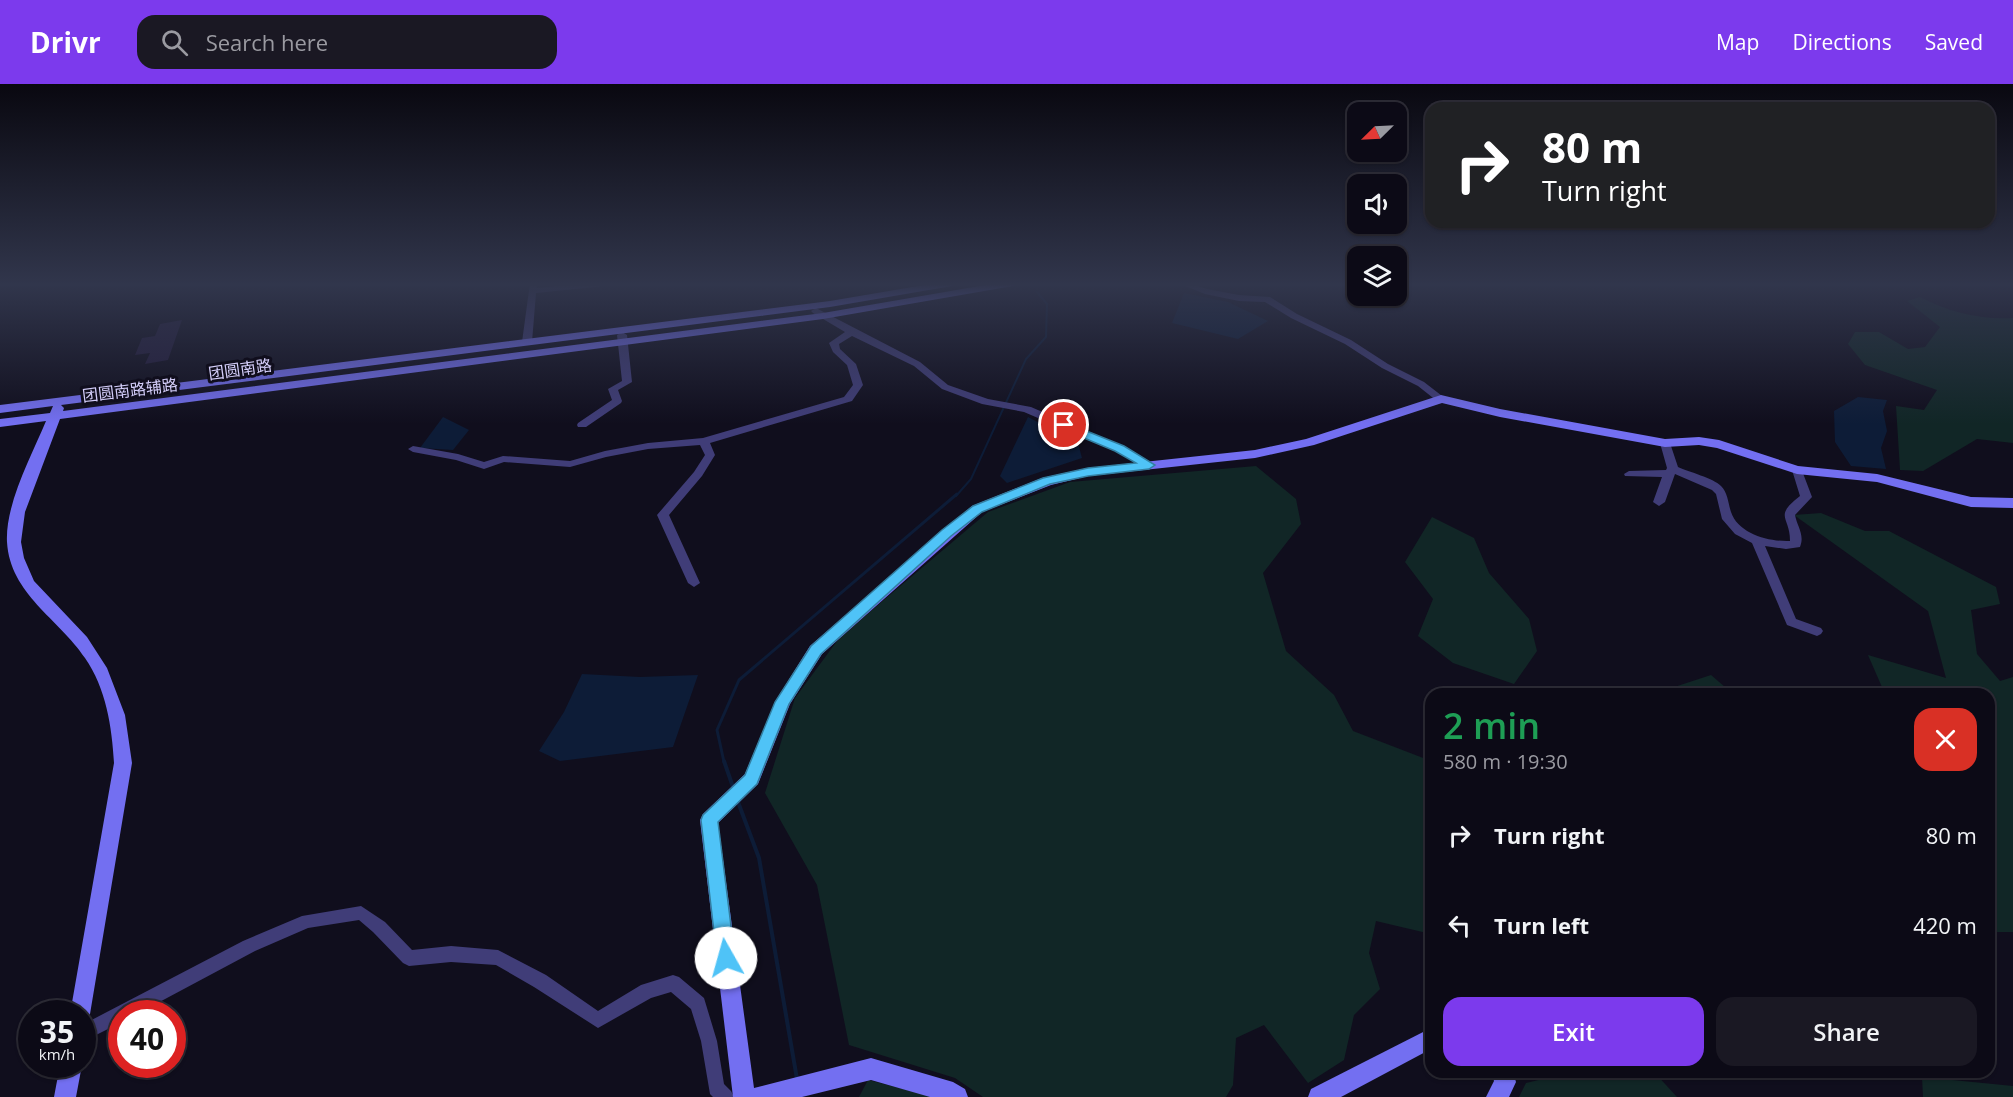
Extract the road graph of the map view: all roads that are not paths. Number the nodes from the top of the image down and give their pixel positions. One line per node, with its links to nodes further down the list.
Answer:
1 (529, 330): 8 (street)
2 (610, 330): 8 (street, 团圆南路)
3 (688, 330): 7 (street, 团圆南路辅路)
4 (849, 330): 6 (street)
5 (1324, 330): 9 (street)
6 (852, 332): 16 (street); 19 (street)
7 (622, 339): 12 (street, 团圆南路辅路); 15 (street)
8 (528, 340): 10 (street, 团圆南路辅路); 12 (street, 团圆南路)
9 (1441, 399): 17 (street); 19 (street)
10 (0, 404)
11 (0, 409): 12 (street, 团圆南路)
12 (58, 409): 13 (street, 团圆南路); 14 (street, 团圆南路辅路); 28 (street)
13 (0, 417)
14 (0, 423)
15 (582, 425)
16 (704, 441): 18 (street); 26 (street)
17 (1665, 443): 20 (street); 21 (street)
18 (413, 448)
19 (1149, 465): 35 (street)
20 (1797, 470): 24 (street); 25 (street)
21 (1671, 471): 22 (street); 23 (street); 25 (street)
22 (1629, 474)
23 (1659, 502)
24 (2013, 503)
25 (1757, 541): 27 (street)
26 (694, 583)
27 (1817, 631)
28 (82, 1000)
29 (96, 1027): 34 (street)
30 (1425, 1041): 38 (street)
31 (69, 1078): 33 (street)
32 (1504, 1078): 39 (street)
33 (65, 1097)
34 (725, 1097)
35 (744, 1097)
36 (759, 1097): 37 (street)
37 (957, 1097)
38 (1319, 1097)
39 (1497, 1097)

